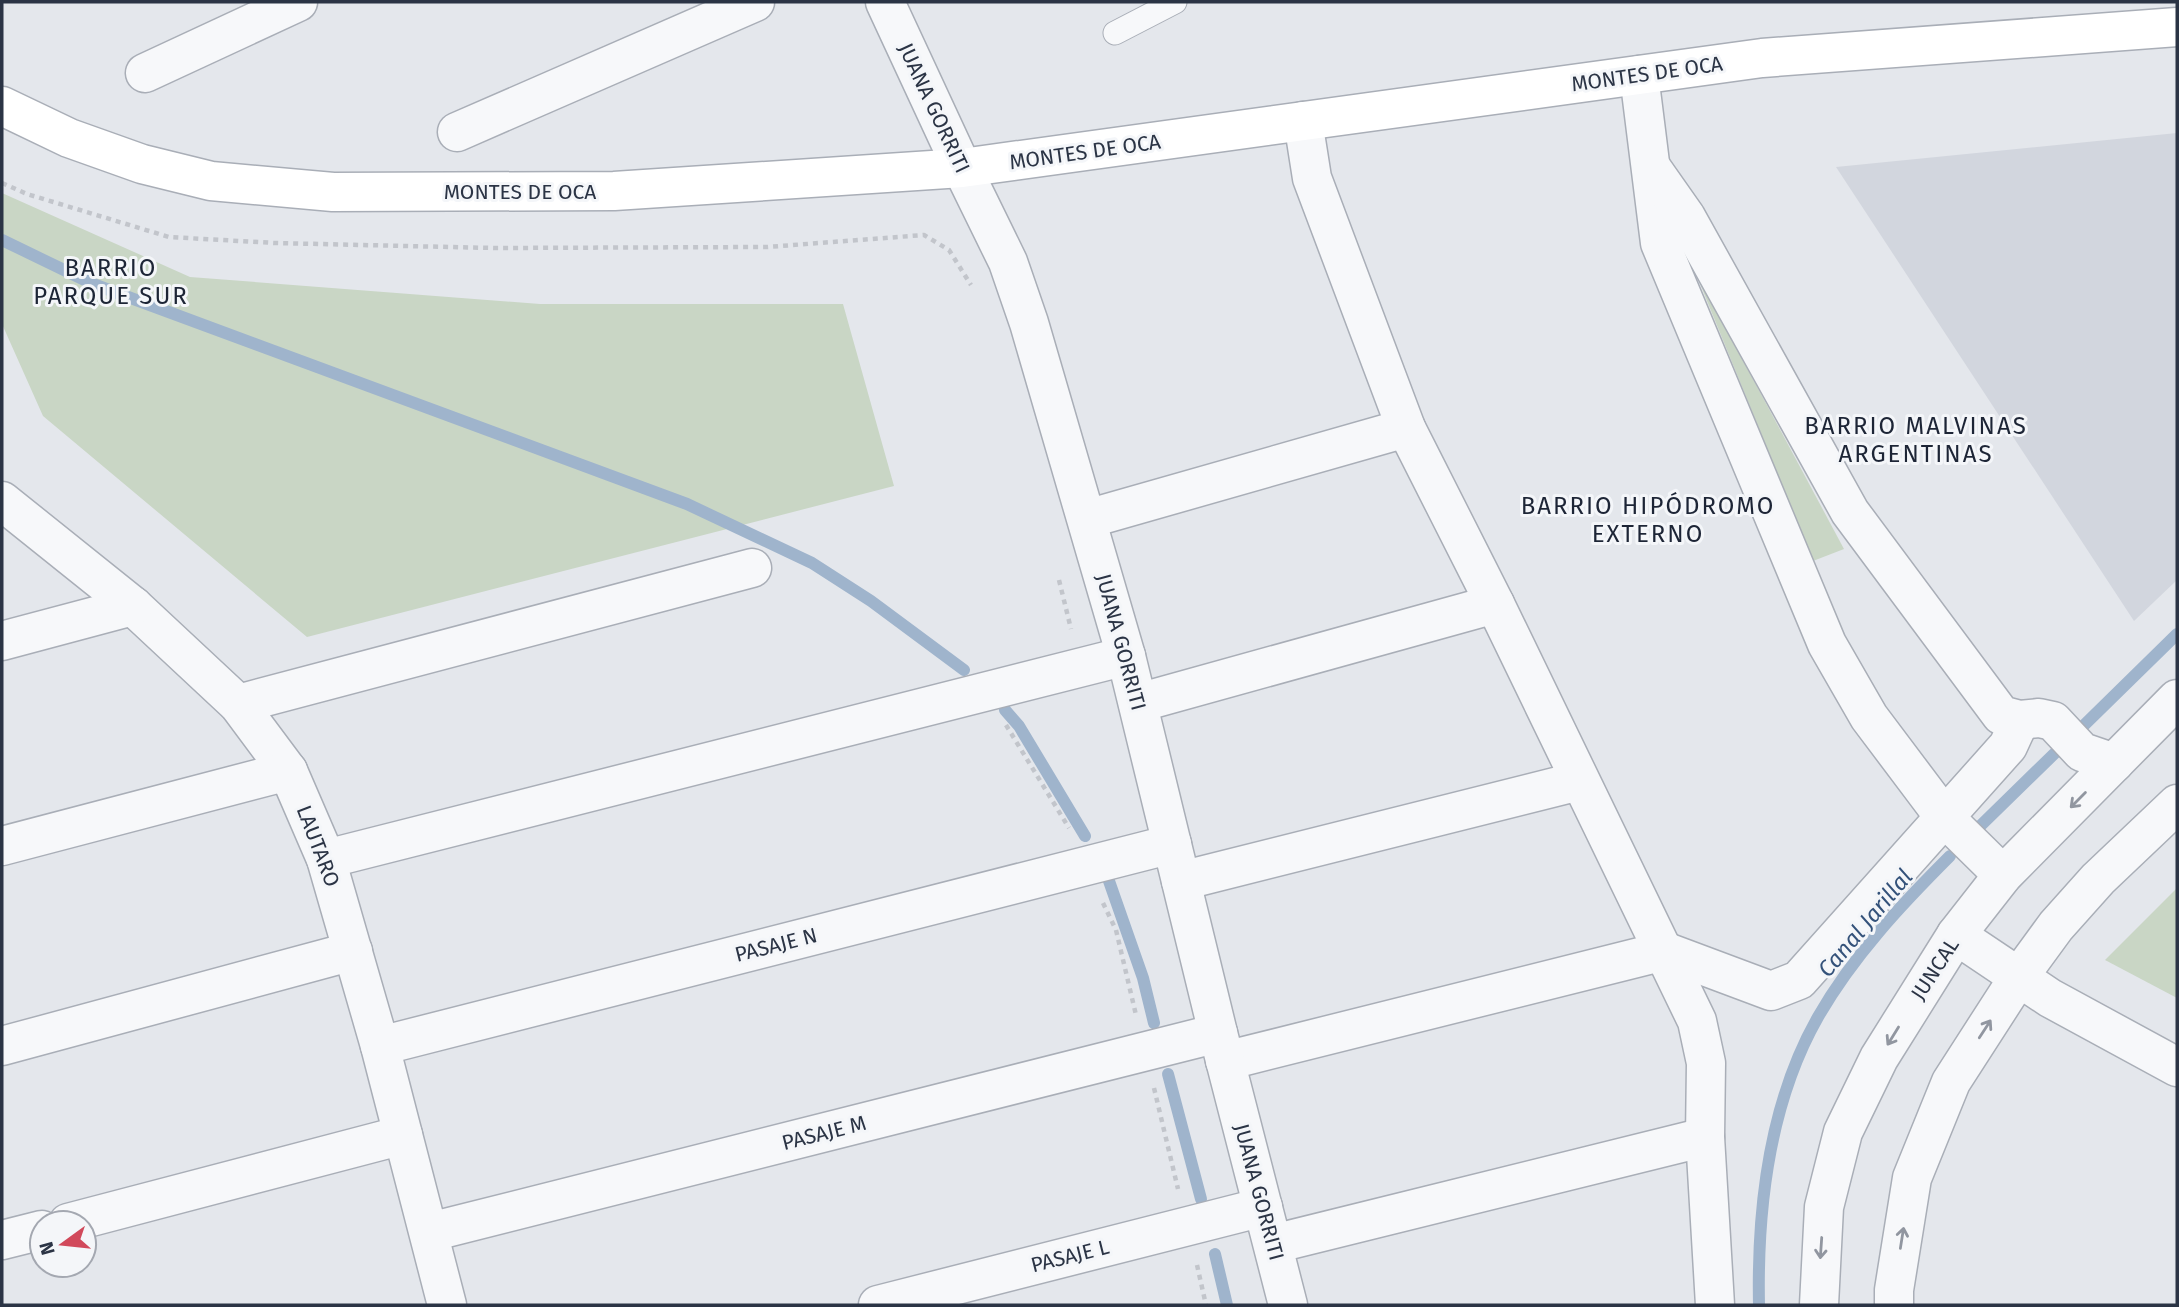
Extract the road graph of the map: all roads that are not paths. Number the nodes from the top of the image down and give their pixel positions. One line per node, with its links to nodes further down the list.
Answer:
1 (298, 2): 7 (street)
2 (755, 2): 11 (street)
3 (885, 2): 13 (street, JUANA GORRITI)
4 (1175, 2): 6 (lane)
5 (2177, 27): 8 (main road, MONTES DE OCA)
6 (1115, 33)
7 (145, 73)
8 (1639, 75): 10 (main road, MONTES DE OCA); 12 (street)
9 (2, 106): 13 (main road, MONTES DE OCA)
10 (1303, 121): 13 (main road, MONTES DE OCA); 14 (street)
11 (457, 132)
12 (1650, 166): 25 (street); 30 (street)
13 (962, 168): 16 (street, JUANA GORRITI)
14 (1406, 428): 16 (street); 18 (street)
15 (2, 500): 19 (street, LAUTARO)
16 (1087, 519): 21 (street, JUANA GORRITI)
17 (752, 568): 24 (street)
18 (1495, 604): 23 (street); 28 (street)
19 (133, 606): 20 (street); 24 (street, LAUTARO)
20 (2, 641)
21 (1126, 656): 23 (street, JUANA GORRITI); 33 (street)
22 (2177, 699): 26 (street, JUNCAL)
23 (1138, 703): 31 (street, JUANA GORRITI)
24 (238, 704): 27 (street, LAUTARO)
25 (2020, 720): 26 (street); 30 (street)
26 (2114, 762): 34 (street, JUNCAL, one-way to 34)
27 (288, 772): 32 (street); 33 (street, LAUTARO)
28 (1579, 781): 35 (street); 38 (street)
29 (2177, 804): 39 (street)
30 (1945, 818): 34 (street); 38 (street)
31 (1172, 844): 35 (street, JUANA GORRITI); 41 (street, PASAJE N)
32 (2, 846)
33 (326, 859): 37 (street, LAUTARO)
34 (2003, 875): 36 (street, JUNCAL)
35 (1181, 881): 42 (street, JUANA GORRITI)
36 (1956, 935): 39 (street); 56 (street, JUNCAL, one-way to 56)
37 (353, 951): 40 (street); 41 (street, LAUTARO)
38 (1664, 951): 42 (street, PASAJE M); 45 (street)
39 (2018, 978): 43 (street); 57 (street, one-way to 39)
40 (2, 1046)
41 (380, 1046): 44 (street, LAUTARO)
42 (1221, 1047): 46 (street, JUANA GORRITI); 48 (street, PASAJE M)
43 (2177, 1067)
44 (403, 1135): 47 (street); 48 (street, LAUTARO)
45 (1705, 1136): 51 (street); 55 (street)
46 (1263, 1207): 51 (street, JUANA GORRITI); 53 (street, PASAJE L)
47 (98, 1215)
48 (430, 1232): 52 (street, LAUTARO)
49 (28, 1234): 50 (street)
50 (2, 1240)
51 (1273, 1244): 54 (street, JUANA GORRITI)
52 (447, 1305)
53 (878, 1305)
54 (1288, 1305)
55 (1715, 1305)
56 (1819, 1305)
57 (1894, 1305)

